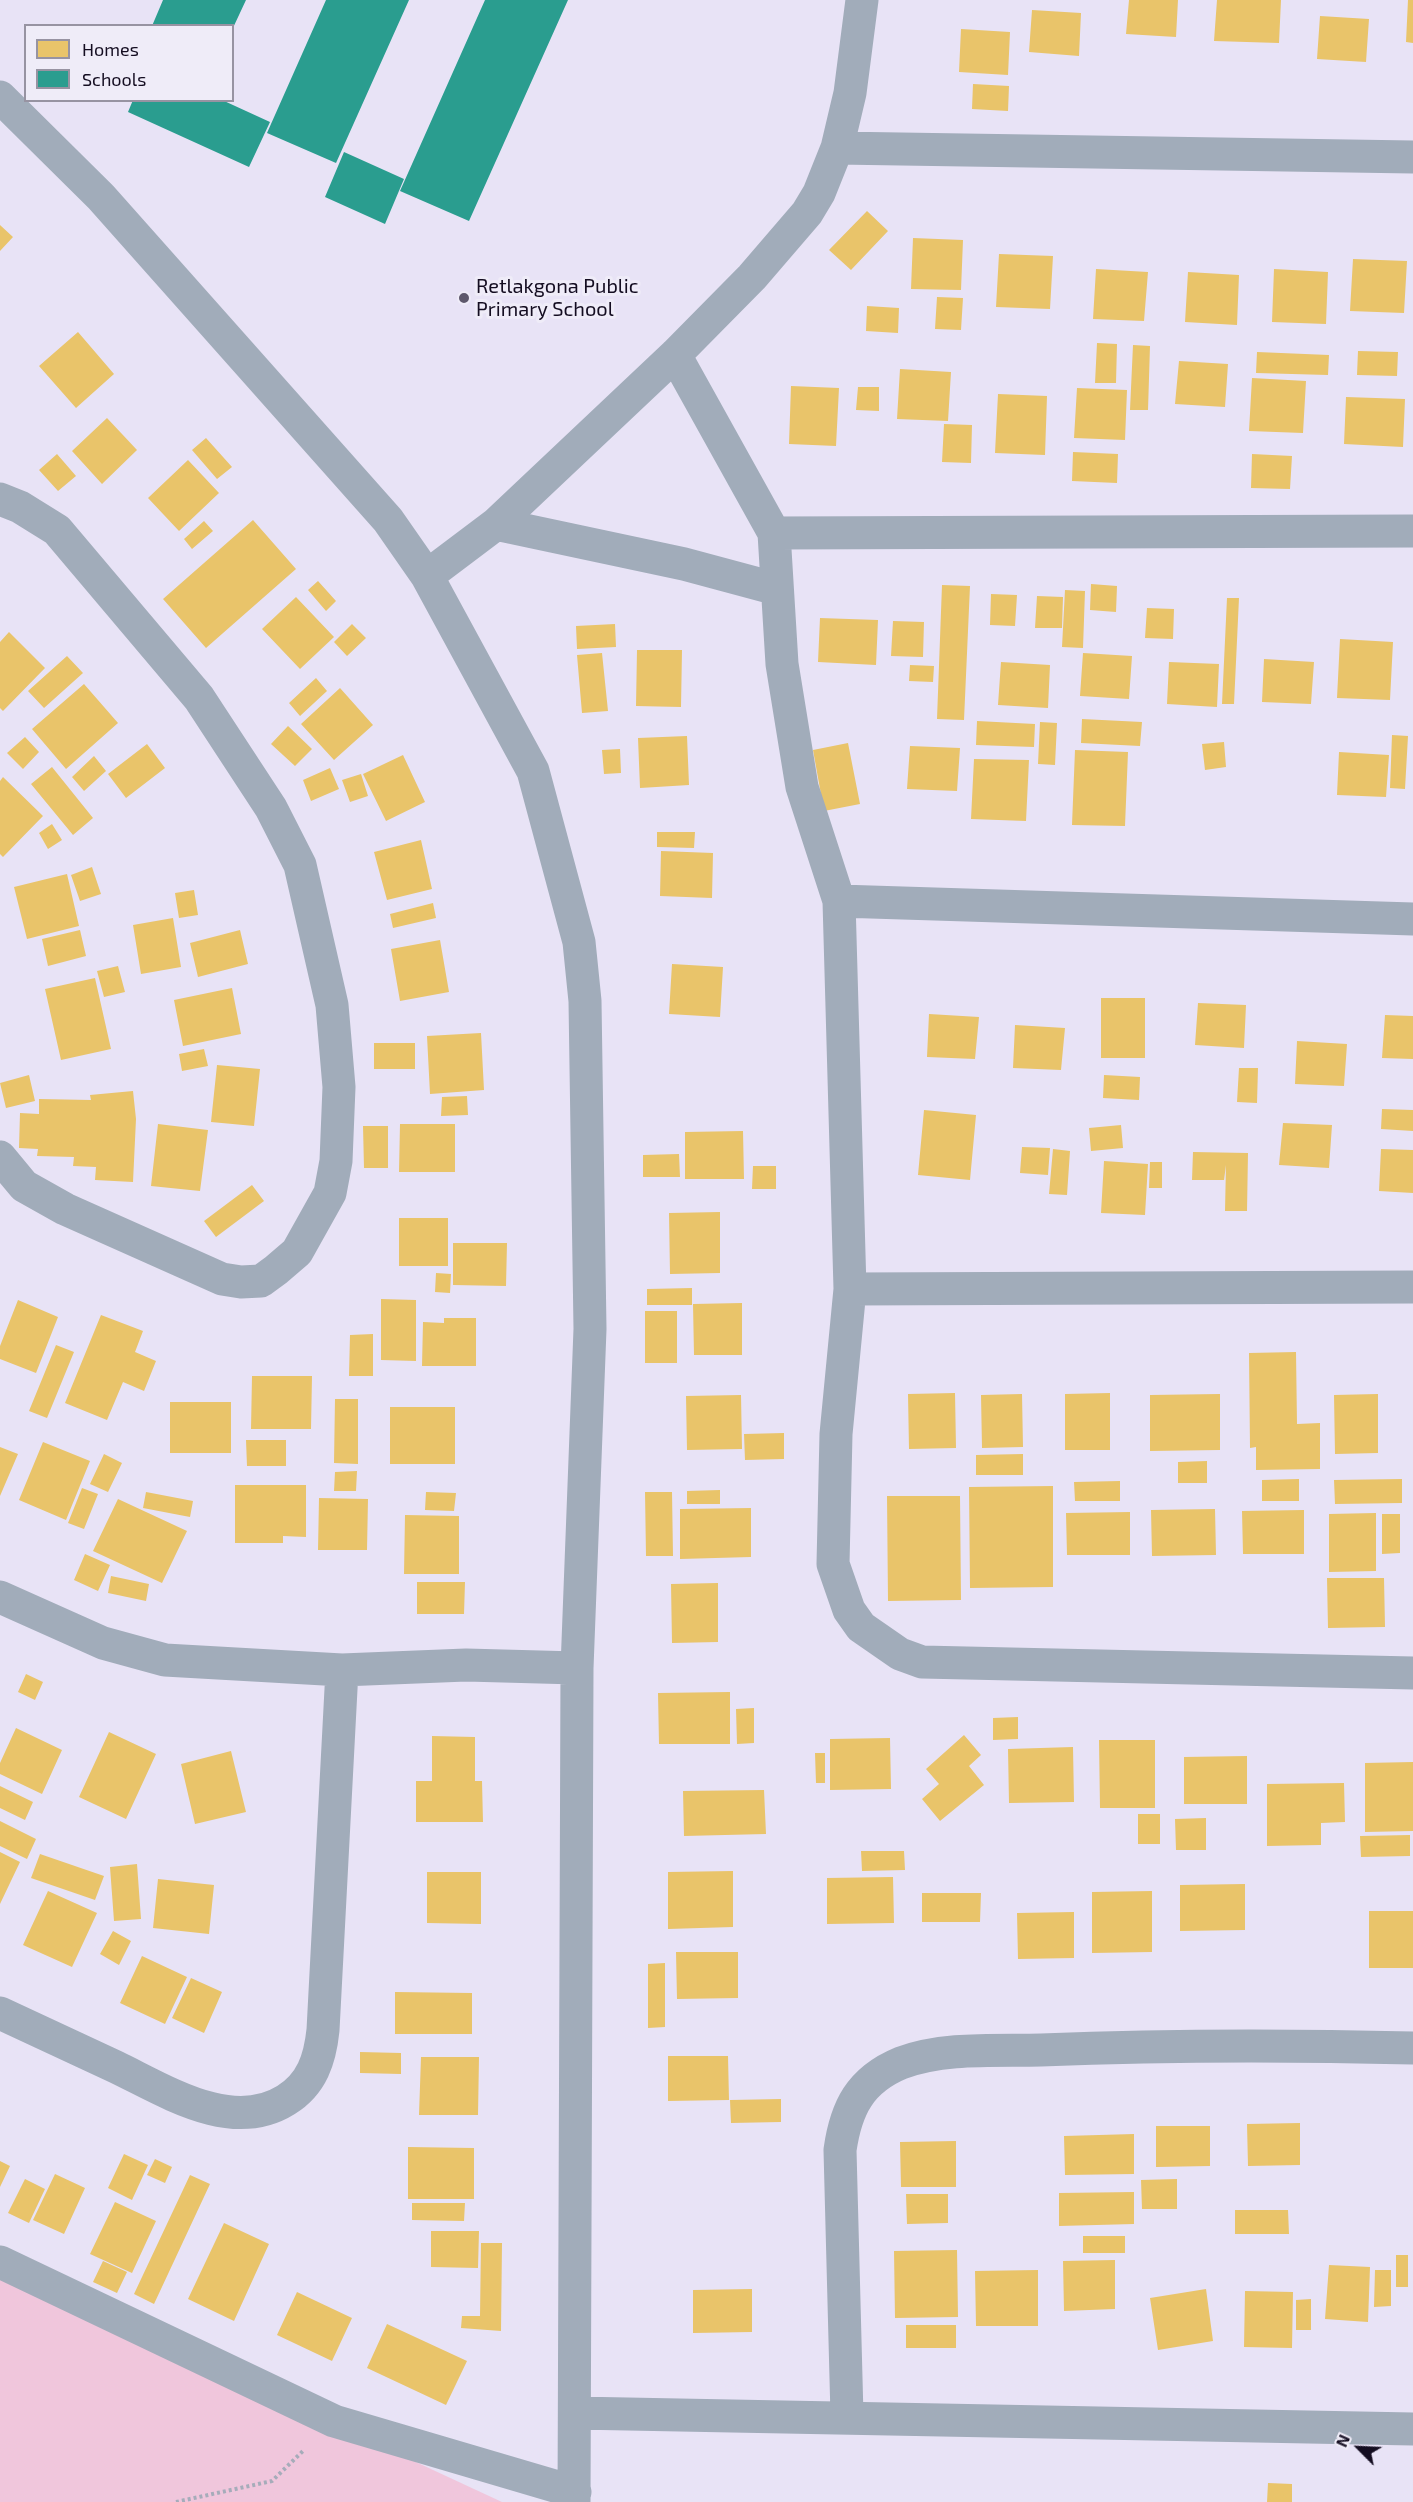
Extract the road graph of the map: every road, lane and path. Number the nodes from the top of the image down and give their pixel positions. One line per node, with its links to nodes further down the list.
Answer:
1 (862, 0): 3 (street)
2 (0, 97): 10 (street)
3 (837, 148): 4 (street); 5 (street)
4 (1413, 157)
5 (675, 355): 7 (street); 9 (street)
6 (0, 499): 14 (street)
7 (496, 524): 10 (street); 11 (street)
8 (1413, 531): 9 (street)
9 (774, 533): 11 (street)
10 (427, 576): 18 (street)
11 (777, 589): 12 (street)
12 (839, 901): 13 (street); 16 (street)
13 (1413, 919)
14 (0, 1157)
15 (1413, 1287): 16 (street)
16 (850, 1289): 20 (street)
17 (0, 1597): 19 (street)
18 (577, 1668): 19 (street); 24 (street)
19 (342, 1670): 21 (street)
20 (1413, 1672)
21 (0, 2013)
22 (1413, 2048): 25 (street)
23 (0, 2262): 26 (street)
24 (576, 2413): 25 (street); 28 (street)
25 (847, 2416): 27 (street)
26 (334, 2421): 28 (street); 29 (path)
27 (1413, 2429)
28 (574, 2497)
29 (176, 2502)

